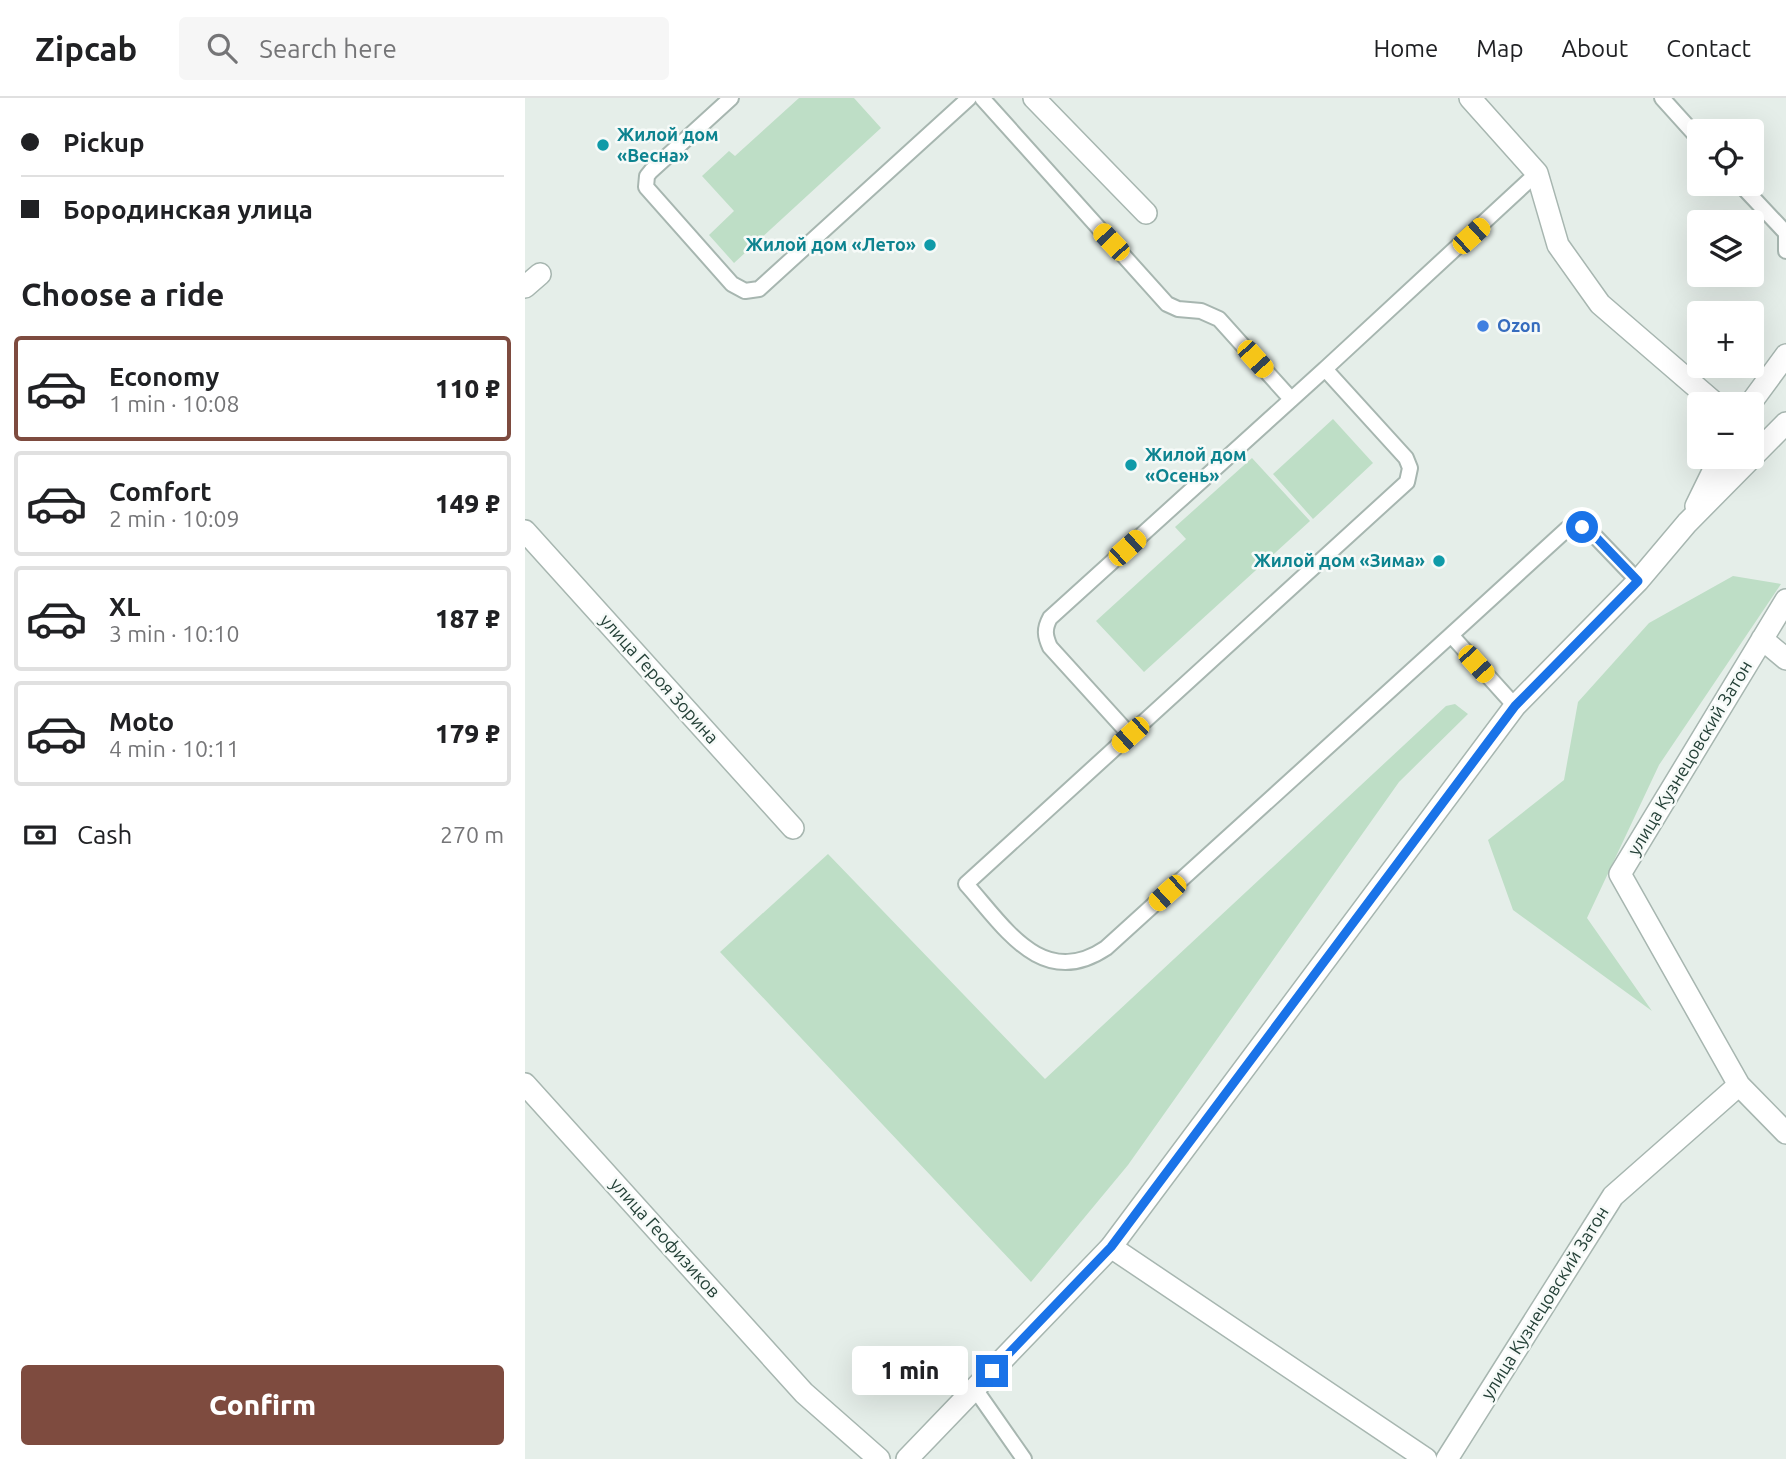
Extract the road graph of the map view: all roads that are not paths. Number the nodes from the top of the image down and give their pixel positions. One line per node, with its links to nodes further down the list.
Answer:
1 (731, 98): 2 (lane)
2 (969, 98)
3 (982, 98): 17 (lane)
4 (1034, 98): 10 (street)
5 (1471, 98): 8 (street)
6 (1662, 98): 7 (lane)
7 (1687, 126)
8 (1537, 173): 14 (lane); 15 (street)
9 (1752, 196): 11 (lane)
10 (1146, 213)
11 (1786, 232): 12 (lane)
12 (1786, 251)
13 (1786, 355): 16 (street)
14 (1325, 369): 17 (lane); 28 (lane)
15 (1702, 392)
16 (1759, 392)
17 (1291, 399): 28 (lane)
18 (1786, 422): 20 (street)
19 (1714, 469): 20 (street)
20 (1687, 523): 22 (street)
21 (525, 531): 29 (street, улица Героя Зорина)
22 (1638, 581): 24 (lane); 27 (street)
23 (1786, 600): 25 (street, улица Кузнецовский Затон)
24 (1451, 635): 27 (lane); 28 (lane)
25 (1762, 639): 26 (street); 31 (street, улица Кузнецовский Затон)
26 (1786, 659)
27 (1515, 706): 33 (street)
28 (1130, 735)
29 (793, 828)
30 (525, 1084): 35 (street, улица Геофизиков)
31 (1739, 1085): 32 (street); 39 (street, улица Кузнецовский Затон)
32 (1786, 1133)
33 (1111, 1247): 34 (street); 38 (street)
34 (975, 1389): 36 (street); 37 (lane)
35 (879, 1459)
36 (908, 1459)
37 (1024, 1459)
38 (1426, 1459)
39 (1447, 1459)

